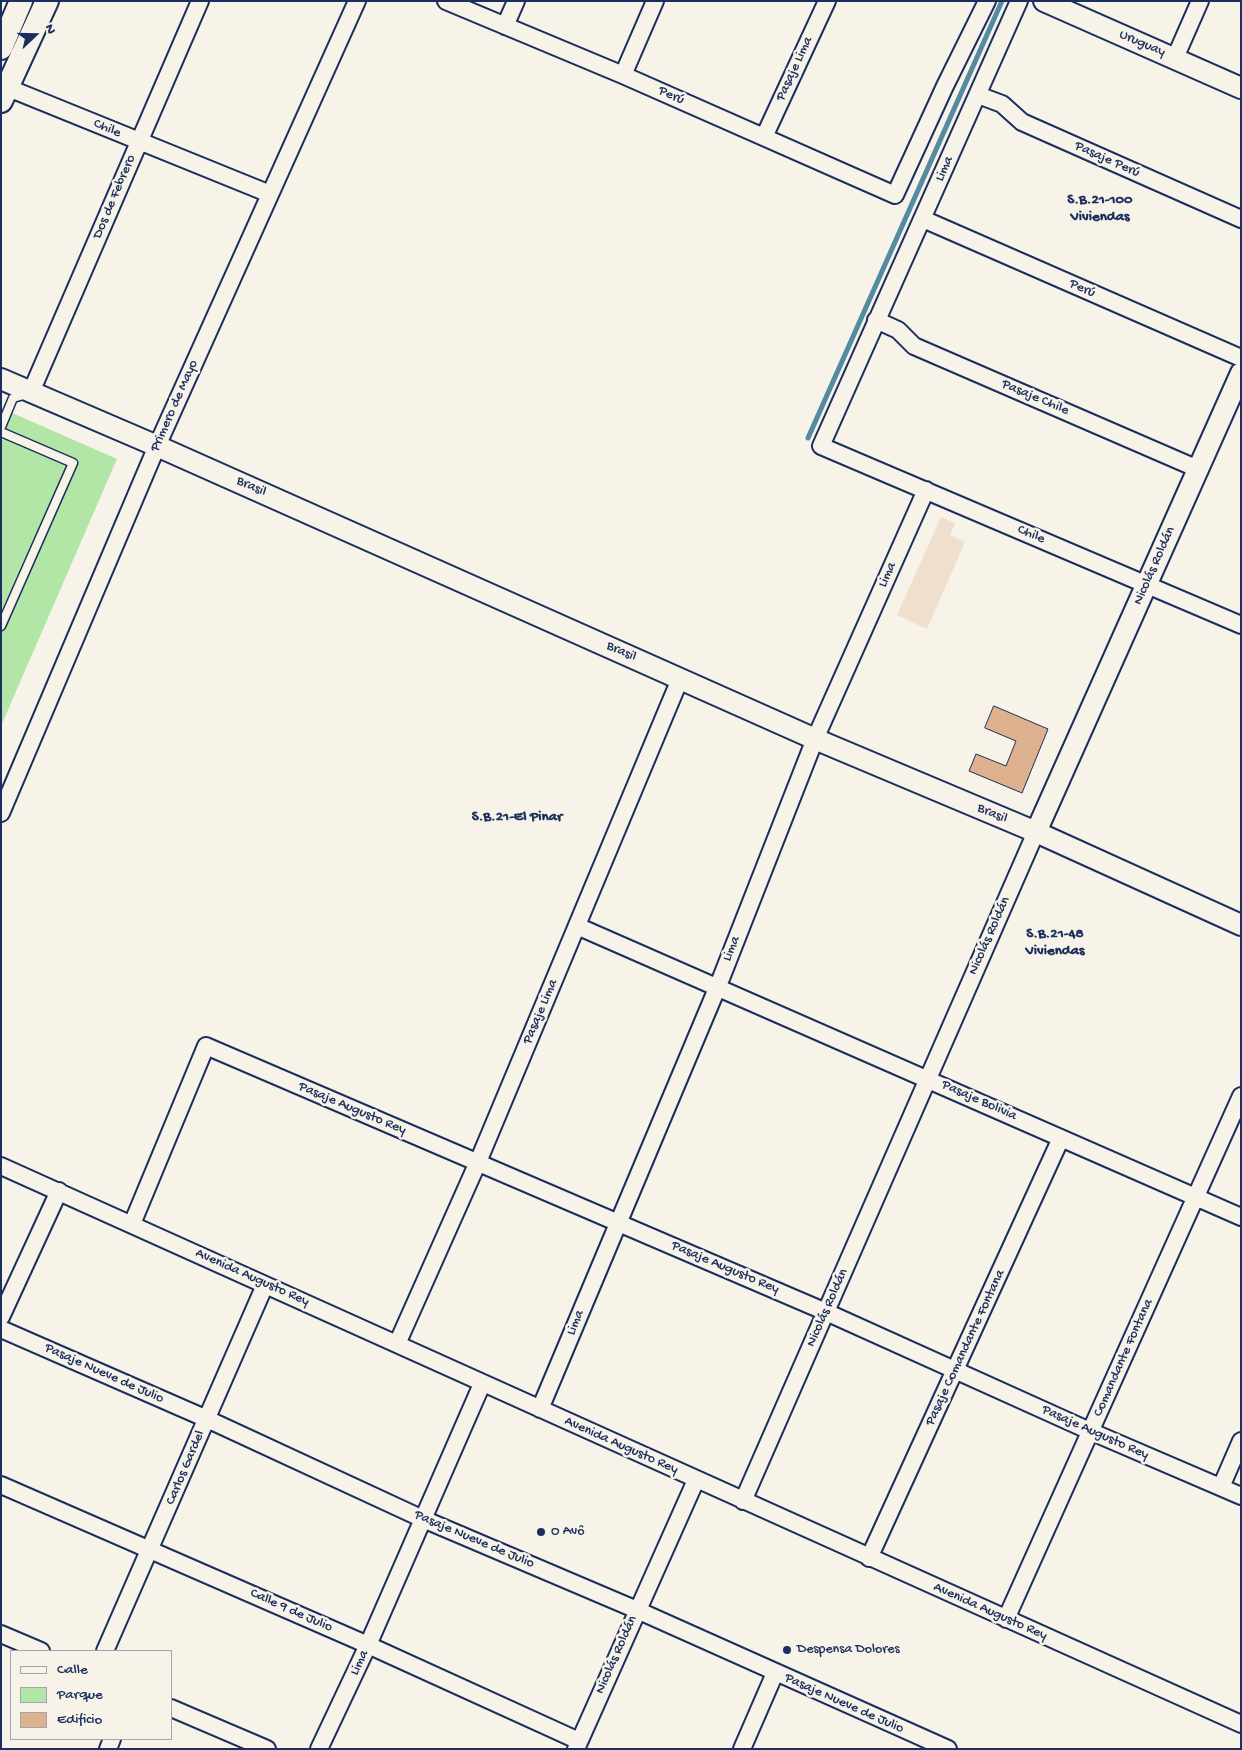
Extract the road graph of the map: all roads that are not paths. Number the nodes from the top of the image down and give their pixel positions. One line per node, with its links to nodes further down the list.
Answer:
1 (21, 1): 14 (main road)
2 (47, 1): 18 (main road)
3 (200, 1): 21 (street, Dos de Febrero)
4 (357, 1): 22 (street, Primero de Mayo)
5 (446, 1): 13 (street, Perú)
6 (516, 1): 13 (street)
7 (656, 1): 16 (street)
8 (827, 1): 20 (street, Pasaje Lima)
9 (987, 1): 20 (street, Perú)
10 (1019, 1): 19 (street, Lima)
11 (1044, 1): 15 (street, Uruguay)
12 (1200, 1): 15 (street)
13 (504, 26): 16 (street, Perú)
14 (1, 48)
15 (1175, 58): 17 (street, Uruguay)
16 (623, 75): 20 (street, Perú)
17 (1241, 88)
18 (3, 91): 21 (street, Chile)
19 (978, 95): 23 (street, Lima); 24 (street, Pasaje Perú)
20 (764, 137)
21 (139, 142): 22 (street, Chile); 29 (street, Dos de Febrero)
22 (270, 194): 32 (street, Primero de Mayo)
23 (923, 219): 25 (street, Lima); 26 (street, Perú)
24 (1241, 219)
25 (876, 320): 33 (street, Lima); 34 (street, Pasaje Chile)
26 (1241, 358)
27 (1241, 373): 34 (street, Nicolás Roldán)
28 (1, 379): 29 (street, Brasil)
29 (31, 392): 30 (lane); 32 (street, Brasil)
30 (1, 427)
31 (1, 432): 38 (lane)
32 (157, 446): 39 (street, Brasil); 41 (street, Primero de Mayo)
33 (821, 446): 35 (street, Chile)
34 (1198, 469): 36 (street, Nicolás Roldán)
35 (926, 490): 36 (street, Chile); 40 (street, Lima)
36 (1147, 583): 37 (street, Chile); 42 (street, Nicolás Roldán)
37 (1241, 625)
38 (1, 626)
39 (680, 679): 40 (street, Brasil); 44 (street, Pasaje Lima)
40 (815, 739): 42 (street, Brasil); 45 (street, Lima)
41 (1, 813)
42 (1036, 832): 43 (street, Brasil); 46 (street, Nicolás Roldán)
43 (1241, 925)
44 (577, 926): 45 (street, Pasaje Bolivia); 49 (street, Pasaje Lima)
45 (718, 986): 46 (street, Pasaje Bolivia); 54 (street, Lima)
46 (928, 1078): 48 (street, Pasaje Bolivia); 57 (street, Nicolás Roldán)
47 (1241, 1096): 52 (street, Comandante Fontana)
48 (1061, 1138): 52 (street, Pasaje Bolivia); 61 (street, Pasaje Comandante Fontana)
49 (478, 1162): 54 (street, Pasaje Augusto Rey); 55 (street, Pasaje Augusto Rey); 60 (street, Pasaje Lima)
50 (1, 1166): 51 (street, Avenida Augusto Rey)
51 (59, 1191): 55 (street, Avenida Augusto Rey); 58 (street)
52 (1196, 1198): 53 (street, Pasaje Bolivia); 65 (street, Comandante Fontana)
53 (1241, 1217)
54 (618, 1222): 57 (street, Pasaje Augusto Rey); 63 (street, Lima)
55 (132, 1224): 56 (street, Avenida Augusto Rey)
56 (265, 1285): 60 (street, Avenida Augusto Rey); 64 (street, Carlos Gardel)
57 (826, 1312): 61 (street, Pasaje Augusto Rey); 71 (street, Nicolás Roldán)
58 (1, 1317)
59 (1, 1329): 64 (street, Pasaje Nueve de Julio)
60 (397, 1344): 62 (street, Avenida Augusto Rey)
61 (956, 1370): 65 (street, Pasaje Augusto Rey); 74 (street, Pasaje Comandante Fontana)
62 (482, 1384): 63 (street, Avenida Augusto Rey); 72 (street, Lima)
63 (540, 1409): 67 (street, Avenida Augusto Rey)
64 (207, 1419): 72 (street, Pasaje Nueve de Julio); 73 (street, Carlos Gardel)
65 (1092, 1432): 69 (street, Pasaje Augusto Rey); 76 (street, Comandante Fontana)
66 (1241, 1441): 69 (street)
67 (696, 1480): 71 (street, Avenida Augusto Rey); 75 (street, Nicolás Roldán)
68 (1, 1485): 73 (street, Calle 9 de Julio)
69 (1221, 1487): 70 (street, Pasaje Augusto Rey)
70 (1241, 1496)
71 (743, 1502): 74 (street, Avenida Augusto Rey)
72 (423, 1519): 75 (street, Pasaje Nueve de Julio); 78 (street, Lima)
73 (150, 1550): 78 (street, Calle 9 de Julio); 80 (street, Carlos Gardel)
74 (869, 1558): 76 (street, Avenida Augusto Rey)
75 (637, 1610): 81 (street, Pasaje Nueve de Julio); 84 (street, Nicolás Roldán)
76 (1006, 1619): 83 (street, Avenida Augusto Rey)
77 (1, 1634): 79 (street)
78 (368, 1645): 84 (street, Calle 9 de Julio); 86 (street, Lima)
79 (39, 1650)
80 (105, 1650)
81 (775, 1673): 87 (street); 88 (street, Pasaje Nueve de Julio)
82 (172, 1708): 85 (street)
83 (1241, 1724)
84 (578, 1745)
85 (267, 1749)
86 (319, 1749)
87 (742, 1749)
88 (948, 1749)

